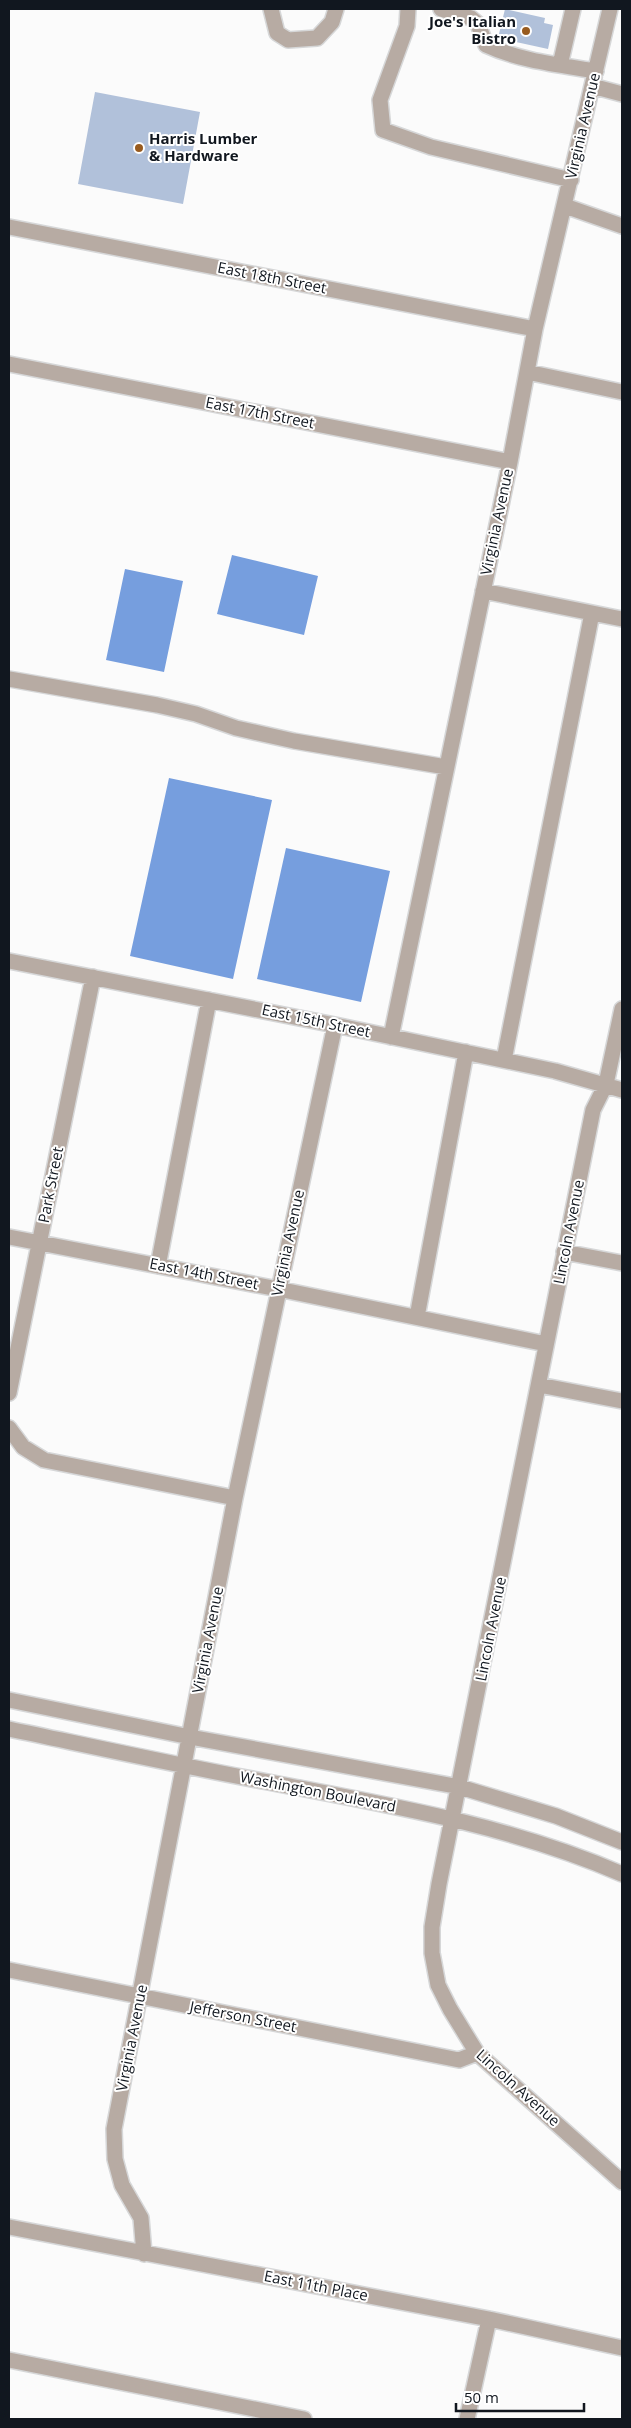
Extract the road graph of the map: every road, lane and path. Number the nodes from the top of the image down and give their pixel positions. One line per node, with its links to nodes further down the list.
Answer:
1 (271, 9): 2 (street)
2 (336, 9)
3 (408, 9): 11 (street)
4 (441, 9): 7 (street)
5 (573, 9): 7 (street)
6 (610, 9): 8 (street, Virginia Avenue)
7 (560, 65): 8 (street)
8 (596, 71): 9 (street, Virginia Avenue)
9 (592, 86): 10 (street); 11 (street, Virginia Avenue)
10 (622, 94)
11 (571, 180): 12 (street, Virginia Avenue)
12 (565, 206): 13 (street); 15 (street, Virginia Avenue)
13 (622, 226)
14 (9, 227): 15 (street, East 18th Street)
15 (535, 329): 17 (street, Virginia Avenue)
16 (9, 364): 19 (street, East 17th Street)
17 (527, 372): 18 (street); 19 (street, Virginia Avenue)
18 (622, 392)
19 (510, 462): 20 (street, Virginia Avenue)
20 (483, 591): 21 (street); 24 (street, Virginia Avenue)
21 (592, 613): 22 (street); 32 (street)
22 (622, 619)
23 (9, 679): 24 (street)
24 (446, 767): 30 (street, Virginia Avenue)
25 (9, 961): 26 (street, East 15th Street)
26 (93, 977): 27 (street, East 15th Street); 36 (street, Park Street)
27 (209, 1000): 29 (street, East 15th Street); 39 (street)
28 (622, 1009): 33 (street, Lincoln Avenue)
29 (335, 1024): 30 (street, East 15th Street); 40 (street, Virginia Avenue)
30 (391, 1037): 31 (street, East 15th Street)
31 (466, 1052): 32 (street, East 15th Street); 41 (street)
32 (504, 1060): 33 (street, East 15th Street)
33 (606, 1084): 34 (street, East 15th Street); 37 (street, Lincoln Avenue)
34 (622, 1090)
35 (9, 1237): 36 (street, East 14th Street)
36 (39, 1243): 39 (street, East 14th Street); 44 (street, Park Street)
37 (564, 1252): 38 (street); 42 (street, Lincoln Avenue)
38 (622, 1263)
39 (158, 1266): 40 (street, East 14th Street)
40 (278, 1289): 41 (street, East 14th Street); 47 (street, Virginia Avenue)
41 (417, 1317): 42 (street, East 14th Street)
42 (546, 1344): 43 (street, Lincoln Avenue)
43 (539, 1385): 45 (street); 52 (street, Lincoln Avenue)
44 (9, 1393)
45 (622, 1401)
46 (9, 1428): 47 (street)
47 (235, 1498): 50 (street, Virginia Avenue)
48 (9, 1700): 50 (street, Washington Boulevard)
49 (9, 1729): 51 (street, Washington Boulevard)
50 (190, 1737): 51 (street, Virginia Avenue); 52 (street, Washington Boulevard)
51 (184, 1766): 53 (street, Washington Boulevard); 57 (street, Virginia Avenue)
52 (460, 1787): 53 (street, Lincoln Avenue); 54 (street, Washington Boulevard)
53 (453, 1818): 55 (street, Washington Boulevard); 58 (street, Lincoln Avenue)
54 (622, 1842)
55 (622, 1874)
56 (9, 1970): 57 (street, Jefferson Street)
57 (140, 1997): 58 (street, Jefferson Street); 61 (street, Virginia Avenue)
58 (477, 2053): 59 (street, Lincoln Avenue)
59 (622, 2182)
60 (9, 2227): 61 (street, East 11th Place)
61 (144, 2254): 62 (street, East 11th Place)
62 (488, 2319): 63 (street, East 11th Place); 66 (street)
63 (622, 2348)
64 (9, 2360): 65 (street)
65 (304, 2419)
66 (467, 2419)

